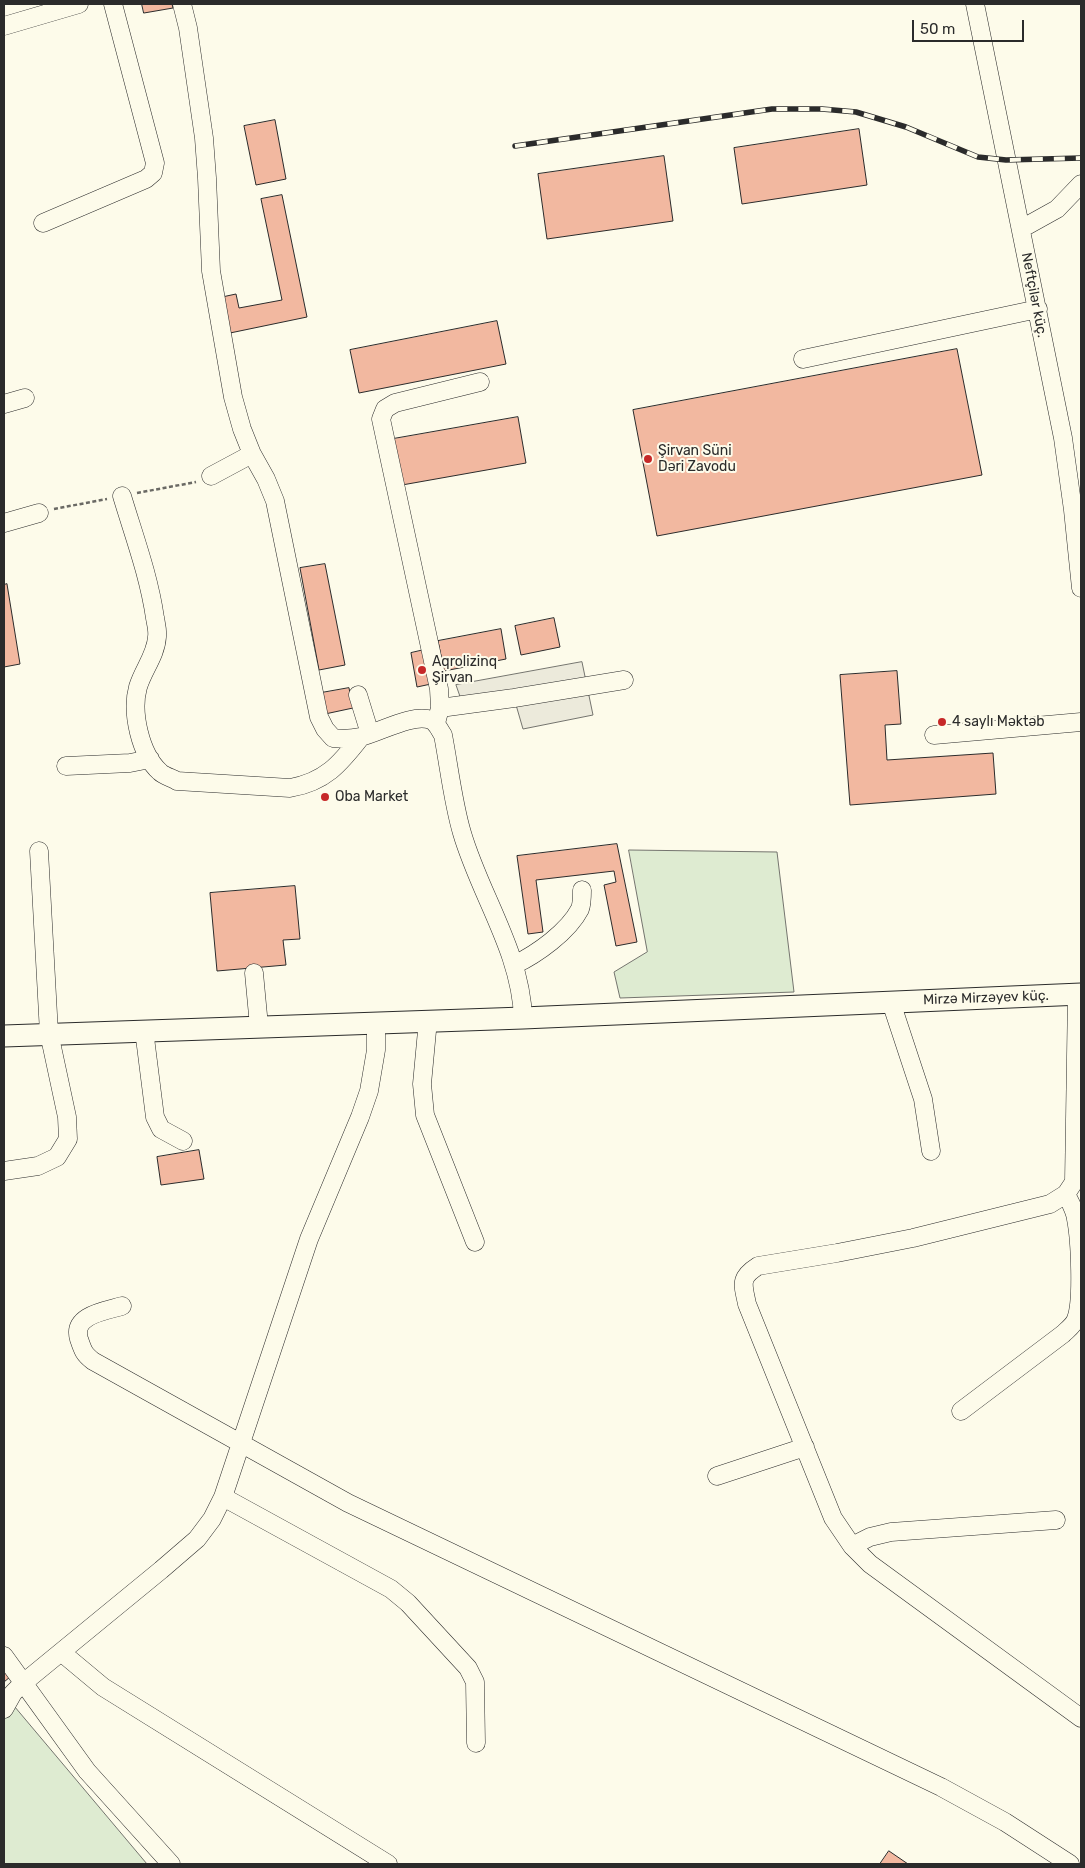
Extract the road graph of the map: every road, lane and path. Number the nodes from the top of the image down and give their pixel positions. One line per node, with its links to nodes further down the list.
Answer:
1 (78, 4): 5 (street)
2 (114, 4): 7 (street)
3 (182, 4): 14 (street)
4 (975, 4): 8 (street, Neftçilər küç.)
5 (4, 26)
6 (1081, 184): 8 (street)
7 (43, 223)
8 (1021, 229): 9 (street, Neftçilər küç.)
9 (1038, 309): 10 (street); 17 (street, Neftçilər küç.)
10 (803, 359)
11 (480, 382): 23 (street)
12 (25, 398): 13 (street)
13 (4, 404)
14 (252, 454): 15 (street); 25 (street)
15 (211, 476)
16 (122, 496): 27 (street)
17 (1077, 510): 20 (street, Neftçilər küç.)
18 (39, 513): 19 (street)
19 (4, 523)
20 (1081, 588)
21 (624, 680): 23 (street)
22 (358, 695): 25 (street)
23 (438, 715): 25 (street); 31 (street)
24 (1081, 722): 26 (street)
25 (365, 735): 27 (street)
26 (934, 735)
27 (150, 759): 28 (street)
28 (66, 766)
29 (40, 851): 40 (street)
30 (582, 890): 31 (street)
31 (514, 964): 35 (street)
32 (254, 973): 38 (street)
33 (1079, 994): 34 (main road, Mirzə Mirzəyev küç.); 45 (street)
34 (891, 1002): 35 (main road, Mirzə Mirzəyev küç.); 43 (street)
35 (523, 1018): 36 (main road, Mirzə Mirzəyev küç.)
36 (428, 1020): 37 (main road, Mirzə Mirzəyev küç.); 46 (street)
37 (376, 1022): 38 (main road, Mirzə Mirzəyev küç.); 49 (street)
38 (259, 1026): 39 (main road, Mirzə Mirzəyev küç.)
39 (144, 1030): 40 (main road, Mirzə Mirzəyev küç.); 42 (street)
40 (49, 1033): 41 (main road, Mirzə Mirzəyev küç.); 44 (street)
41 (4, 1036)
42 (183, 1141)
43 (931, 1151)
44 (4, 1171)
45 (1066, 1194): 48 (street); 50 (street)
46 (475, 1242)
47 (122, 1306): 49 (street)
48 (961, 1411)
49 (241, 1444): 52 (street); 63 (street)
50 (805, 1447): 51 (street); 54 (street)
51 (717, 1476)
52 (223, 1497): 55 (street); 60 (street)
53 (1056, 1520): 54 (street)
54 (852, 1546): 59 (street)
55 (60, 1652): 57 (street); 62 (street)
56 (4, 1656): 57 (street)
57 (22, 1684): 58 (street); 61 (street)
58 (4, 1709)
59 (1081, 1718)
60 (476, 1743)
61 (171, 1864)
62 (388, 1864)
63 (1070, 1864)

